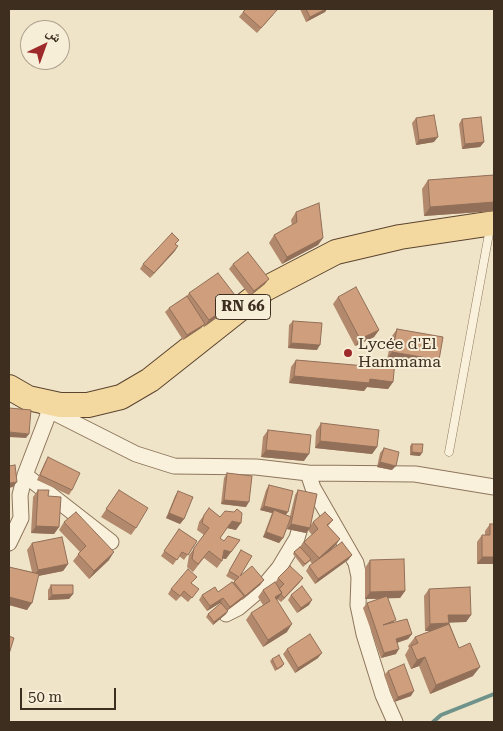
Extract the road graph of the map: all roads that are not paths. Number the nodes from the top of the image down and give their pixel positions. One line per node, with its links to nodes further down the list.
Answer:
1 (493, 223): 2 (main road, RN 66); 4 (lane)
2 (18, 392): 3 (street)
3 (50, 410): 5 (street); 6 (street)
4 (449, 452)
5 (308, 473): 7 (street); 8 (street)
6 (25, 476): 9 (street); 10 (street)
7 (494, 487)
8 (313, 488): 11 (street); 12 (street)
9 (111, 542)
10 (9, 544)
11 (226, 614)
12 (390, 720)

